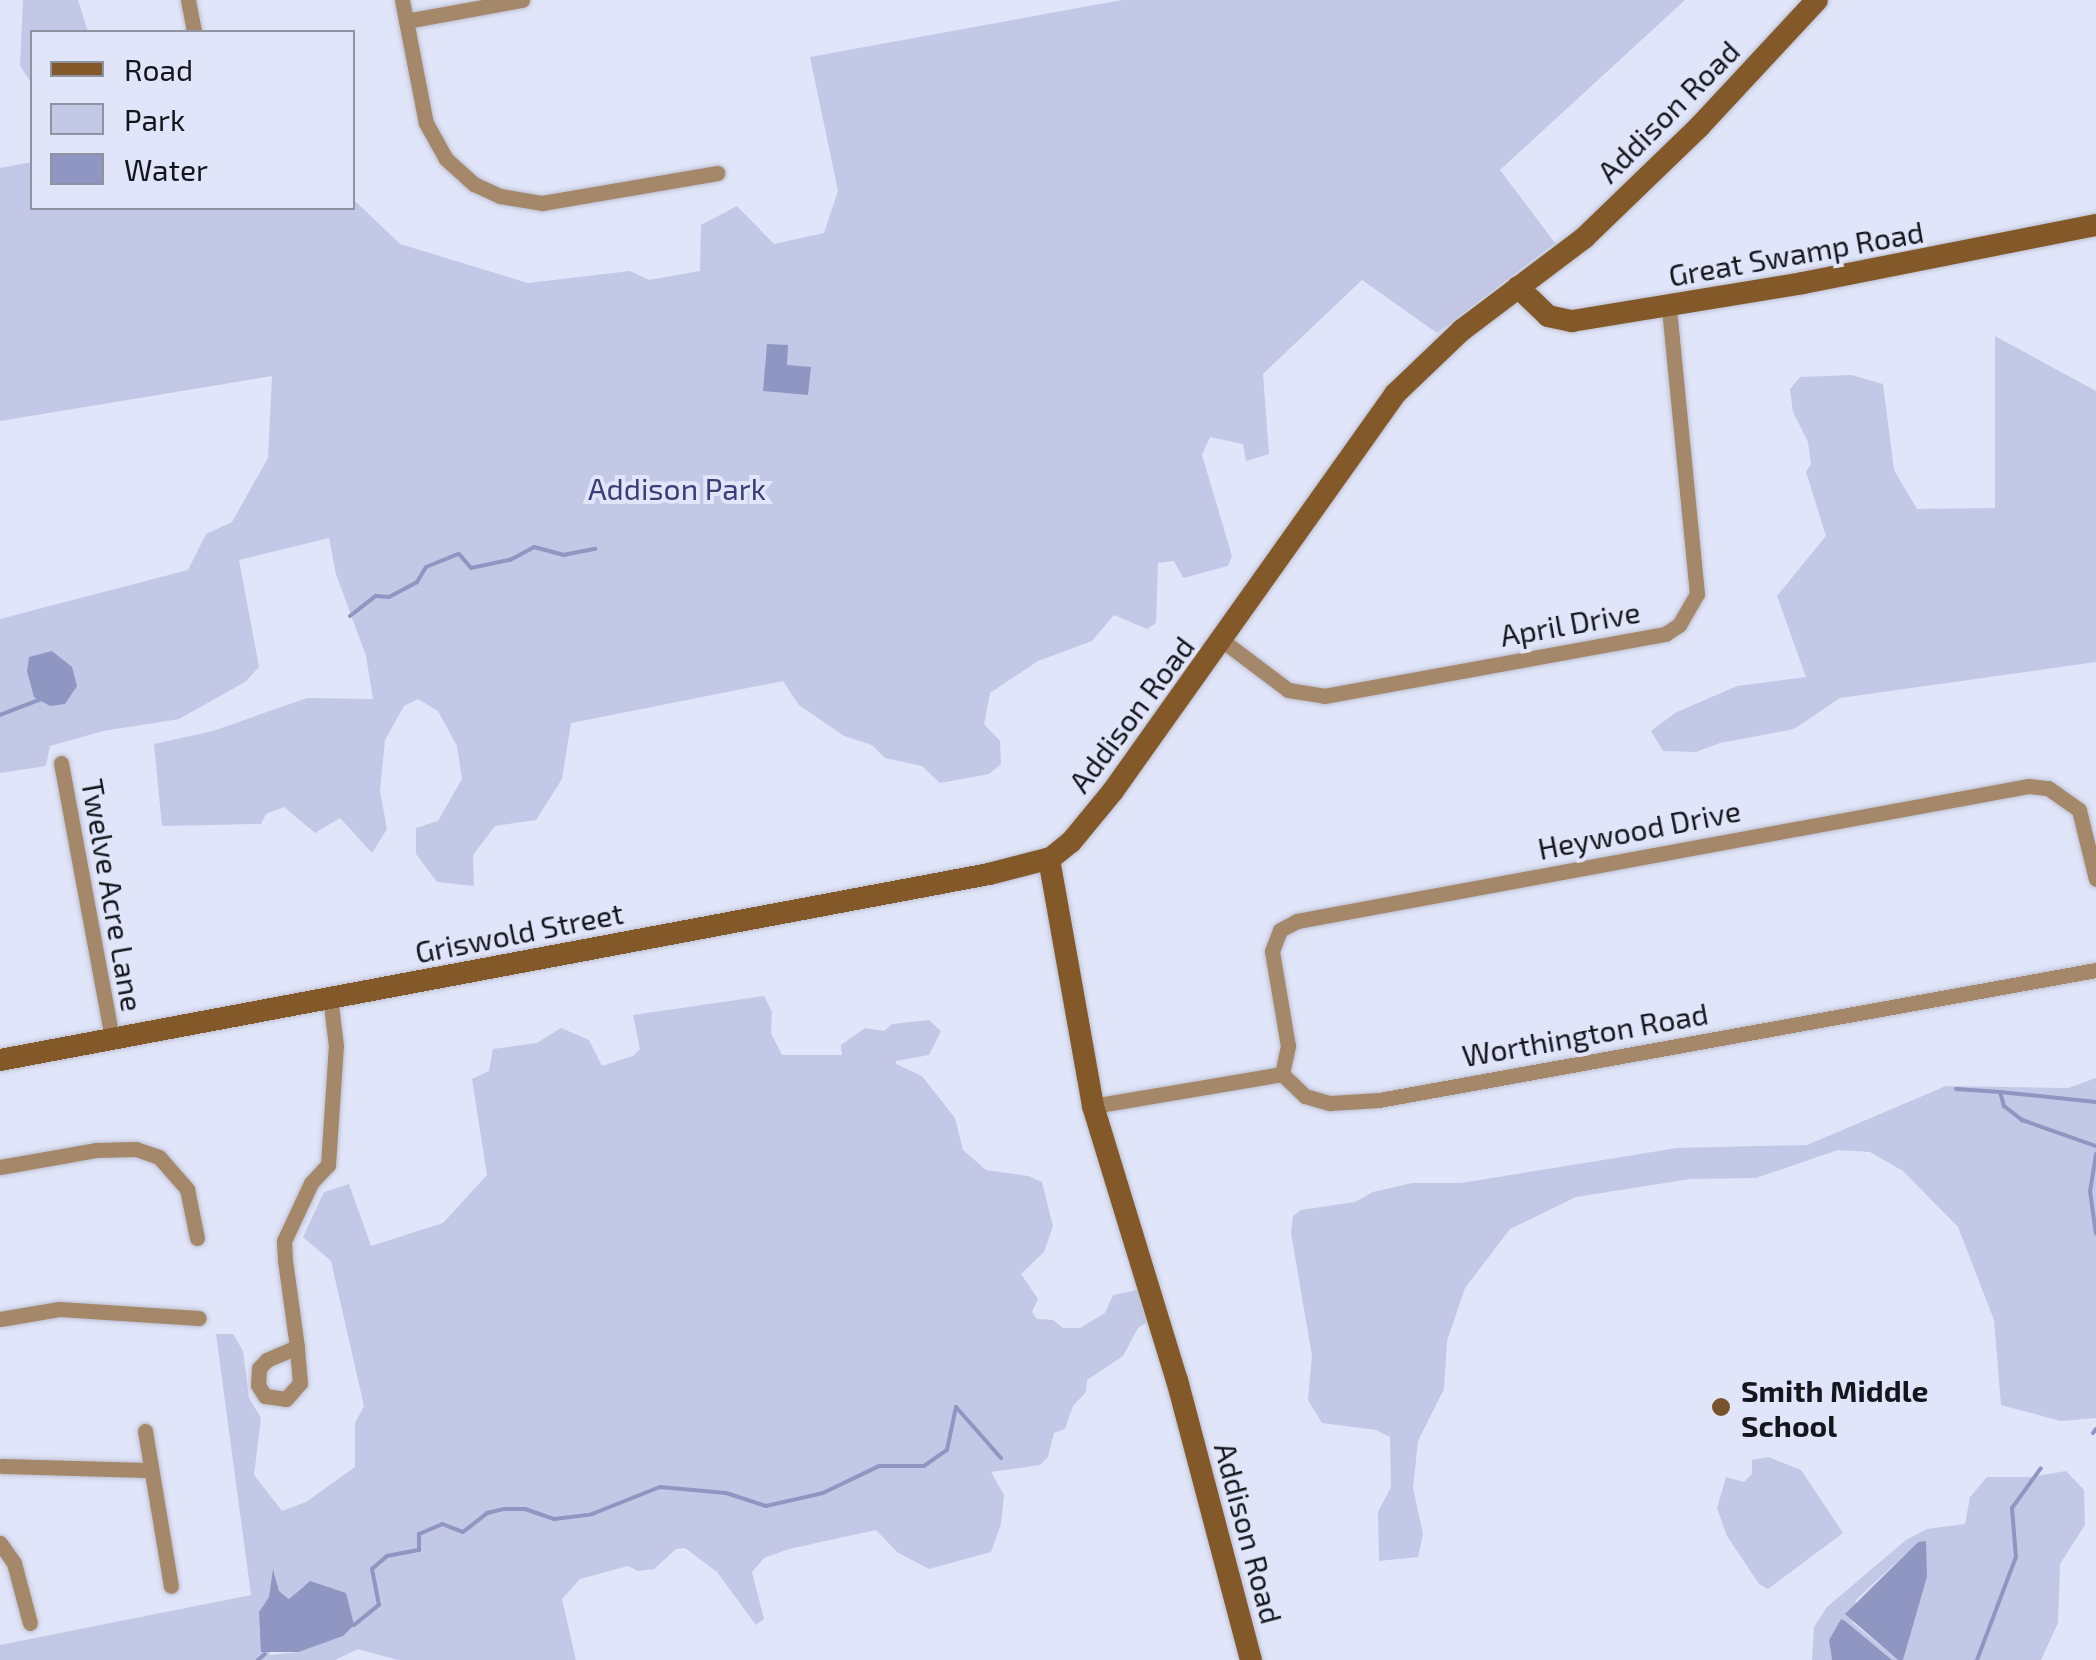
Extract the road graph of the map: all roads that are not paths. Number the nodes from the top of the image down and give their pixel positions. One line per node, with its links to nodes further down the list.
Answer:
1 (188, 0): 6 (street)
2 (402, 0): 5 (street)
3 (522, 0): 5 (street)
4 (1817, 0): 9 (main road, Addison Road)
5 (406, 21): 7 (street)
6 (194, 30)
7 (717, 173)
8 (2096, 225): 10 (main road, Great Swamp Road)
9 (1518, 287): 10 (main road, Great Swamp Road); 11 (main road, Addison Road)
10 (1669, 306): 11 (street, April Drive)
11 (1223, 641): 13 (main road, Addison Road)
12 (61, 763): 17 (street, Twelve Acre Lane)
13 (1049, 859): 16 (main road, Griswold Street); 20 (main road, Addison Road)
14 (2096, 879): 19 (street, Heywood Drive)
15 (2096, 970): 19 (street, Worthington Road)
16 (330, 998): 17 (main road, Griswold Street); 25 (street)
17 (112, 1038): 18 (main road, Griswold Street)
18 (0, 1060)
19 (1282, 1074): 20 (street)
20 (1093, 1106): 33 (main road, Addison Road)
21 (0, 1166): 22 (street)
22 (197, 1238)
23 (200, 1318): 24 (street)
24 (0, 1320)
25 (297, 1348)
26 (145, 1430): 29 (street)
27 (0, 1446): 28 (street)
28 (1, 1470): 29 (street)
29 (148, 1470): 31 (street)
30 (0, 1543): 32 (street)
31 (171, 1586)
32 (30, 1622)
33 (1251, 1660)

